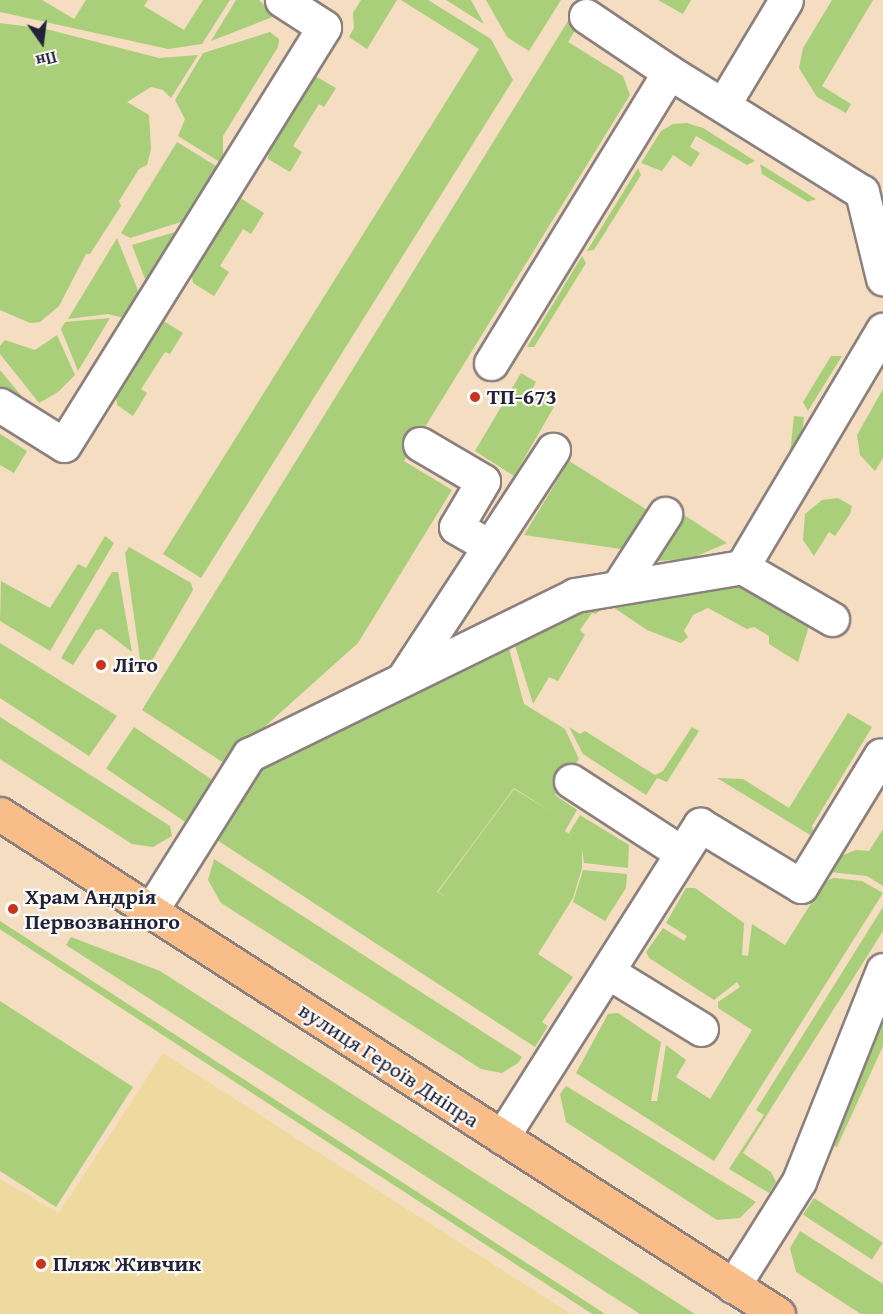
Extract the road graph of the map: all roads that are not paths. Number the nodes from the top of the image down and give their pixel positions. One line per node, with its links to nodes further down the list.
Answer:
1 (282, 0): 9 (lane)
2 (786, 0): 5 (lane)
3 (586, 16): 4 (lane)
4 (669, 72): 5 (lane); 8 (lane)
5 (723, 105): 6 (lane)
6 (883, 278)
7 (883, 330): 14 (lane)
8 (491, 363)
9 (0, 405)
10 (420, 444): 13 (lane)
11 (553, 450): 13 (lane)
12 (666, 514): 15 (lane)
13 (490, 547): 17 (lane)
14 (742, 567): 15 (lane); 16 (lane)
15 (618, 586): 17 (lane)
16 (831, 619)
17 (403, 679): 22 (lane)
18 (881, 755): 21 (lane)
19 (572, 781): 21 (lane)
20 (0, 814): 22 (main road, вулиця Героїв Дніпра)
21 (682, 853): 24 (lane)
22 (150, 912): 26 (main road, вулиця Героїв Дніпра)
23 (883, 970): 27 (lane)
24 (608, 972): 25 (lane); 26 (lane)
25 (701, 1029)
26 (502, 1137): 27 (main road, вулиця Героїв Дніпра)
27 (733, 1286): 28 (main road, вулиця Героїв Дніпра)
28 (778, 1314)

